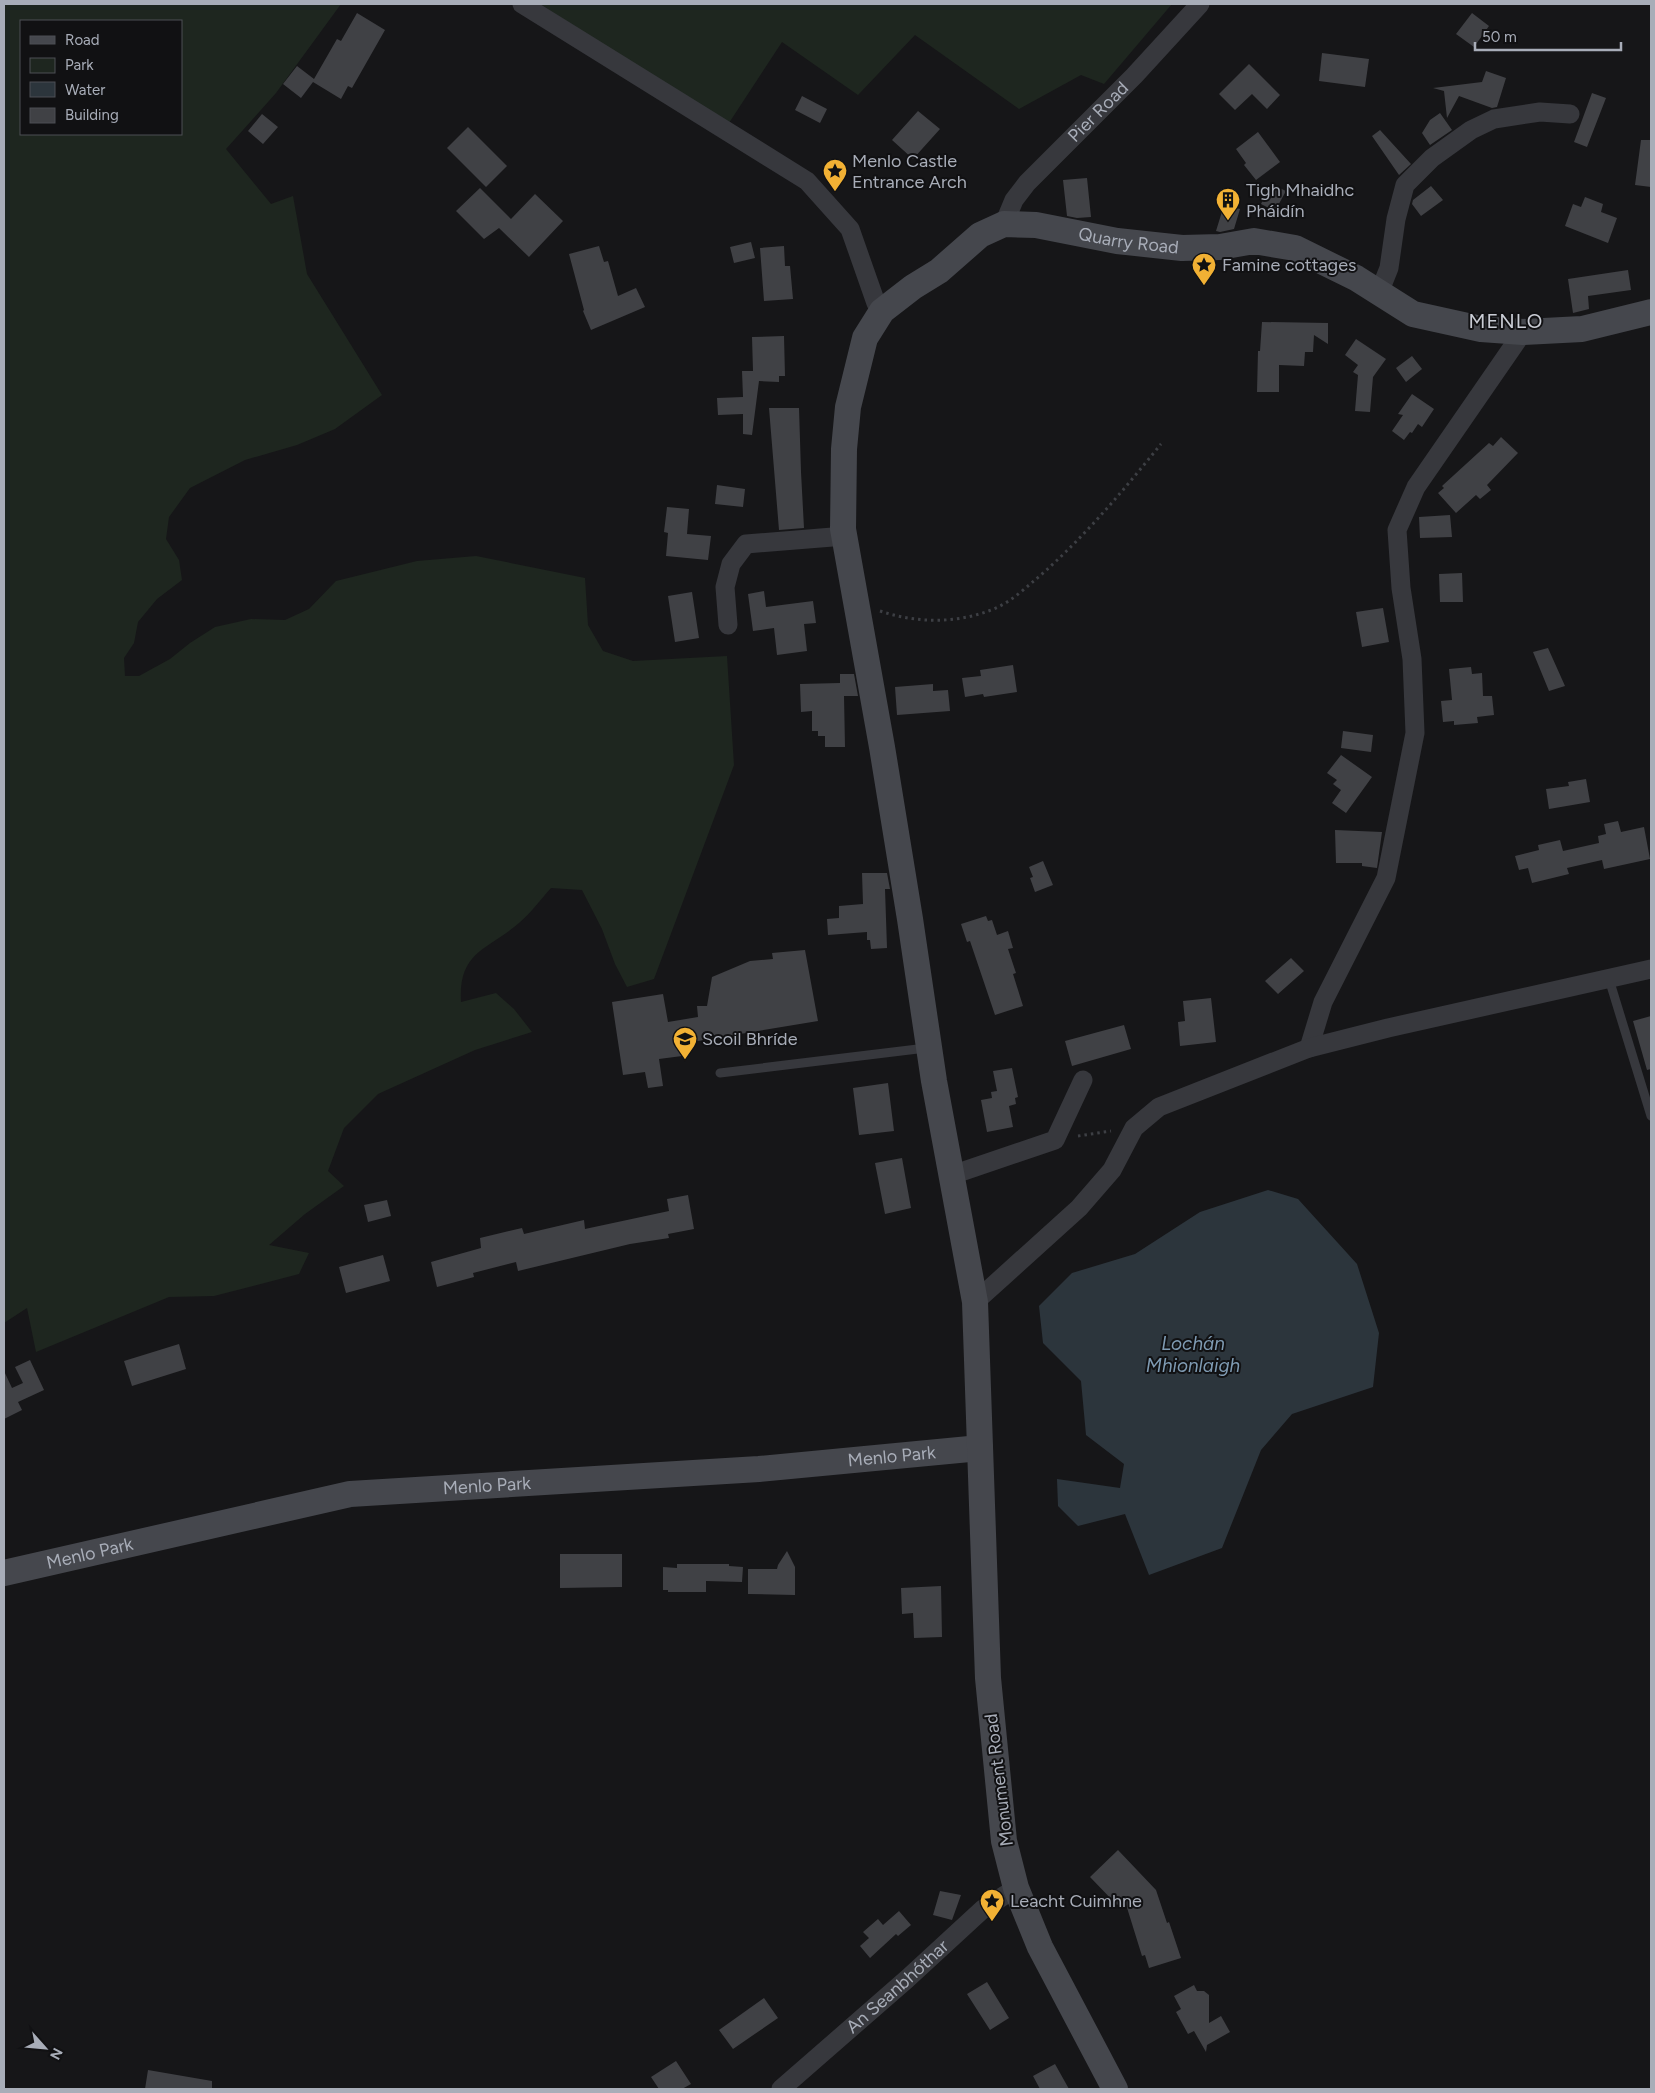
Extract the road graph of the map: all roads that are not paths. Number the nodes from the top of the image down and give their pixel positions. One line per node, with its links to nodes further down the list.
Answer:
1 (522, 4): 6 (street)
2 (1200, 4): 4 (street, Pier Road)
3 (1570, 114): 5 (street)
4 (1004, 224): 5 (street, Quarry Road); 6 (street, Quarry Road)
5 (1379, 292): 8 (street, Quarry Road)
6 (882, 311): 9 (street, Monument Road)
7 (1651, 312): 8 (street, Quarry Road)
8 (1523, 332): 14 (street)
9 (844, 536): 10 (street); 13 (street, Monument Road)
10 (728, 625)
11 (1651, 969): 12 (street)
12 (1609, 979): 14 (street); 17 (lane)
13 (929, 1048): 15 (lane); 18 (street, Monument Road)
14 (1308, 1048): 19 (street)
15 (720, 1073)
16 (1083, 1080): 18 (street)
17 (1651, 1116)
18 (952, 1175): 19 (street, Monument Road)
19 (975, 1302): 20 (street, Monument Road)
20 (980, 1448): 21 (street, Menlo Park); 22 (street, Monument Road)
21 (4, 1573)
22 (1016, 1888): 23 (street, An Seanbhóthar); 24 (street, Monument Road)
23 (781, 2089)
24 (1115, 2089)

